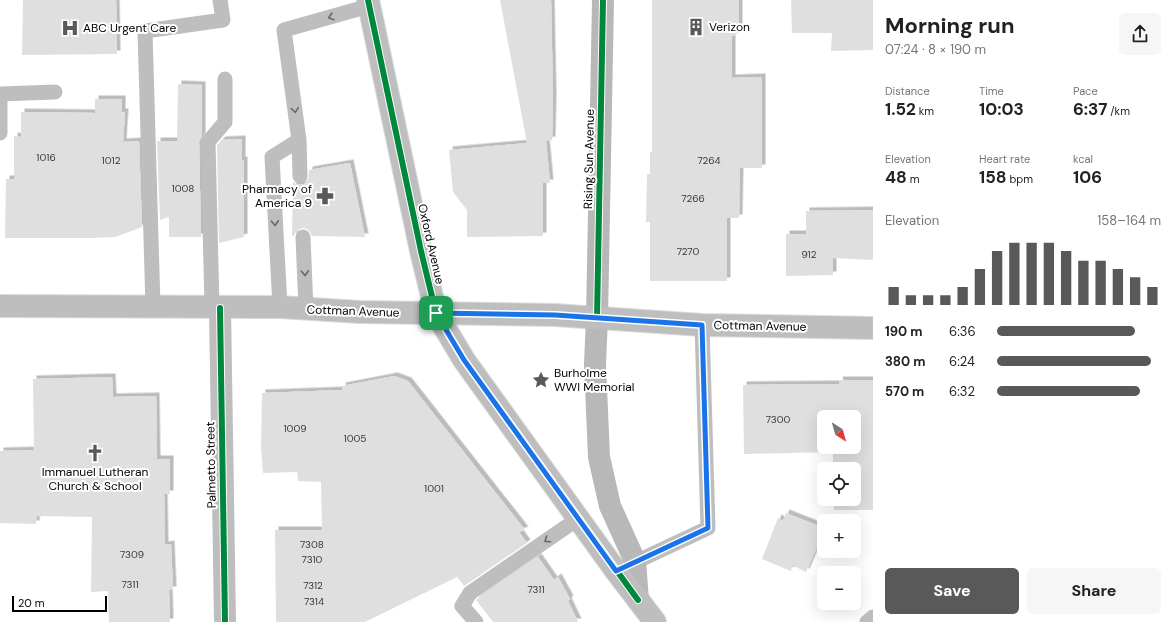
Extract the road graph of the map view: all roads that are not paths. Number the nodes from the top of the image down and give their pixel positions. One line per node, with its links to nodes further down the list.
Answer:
1 (220, 0): 11 (lane)
2 (602, 0): 16 (main road, Rising Sun Avenue)
3 (368, 3): 7 (lane, one-way to 7); 15 (main road, Oxford Avenue)
4 (225, 79): 12 (lane)
5 (55, 92): 6 (lane)
6 (0, 133)
7 (299, 140): 8 (lane); 13 (lane, one-way to 13)
8 (300, 176)
9 (303, 237): 14 (lane, one-way to 14)
10 (0, 306): 11 (main road, Cottman Avenue)
11 (153, 307): 12 (main road, Cottman Avenue)
12 (216, 307): 13 (main road, Cottman Avenue); 24 (main road, Palmetto Street)
13 (280, 307): 14 (main road, Cottman Avenue)
14 (306, 309): 15 (main road, Cottman Avenue)
15 (436, 313): 16 (main road, Cottman Avenue); 19 (main road, Oxford Avenue)
16 (597, 318): 17 (main road, Cottman Avenue); 20 (main road, Rising Sun Avenue)
17 (702, 325): 18 (main road, Cottman Avenue); 20 (lane)
18 (873, 328)
19 (579, 518): 21 (main road, Oxford Avenue); 25 (lane, one-way to 25)
20 (636, 561): 21 (lane); 22 (main road, Rising Sun Avenue)
21 (616, 571): 22 (main road, Oxford Avenue)
22 (638, 600): 26 (main road, Rising Sun Avenue); 27 (main road, Oxford Avenue)
23 (873, 617): 28 (lane)
24 (225, 622)
25 (476, 622)
26 (640, 622)
27 (655, 622)
28 (866, 622)

